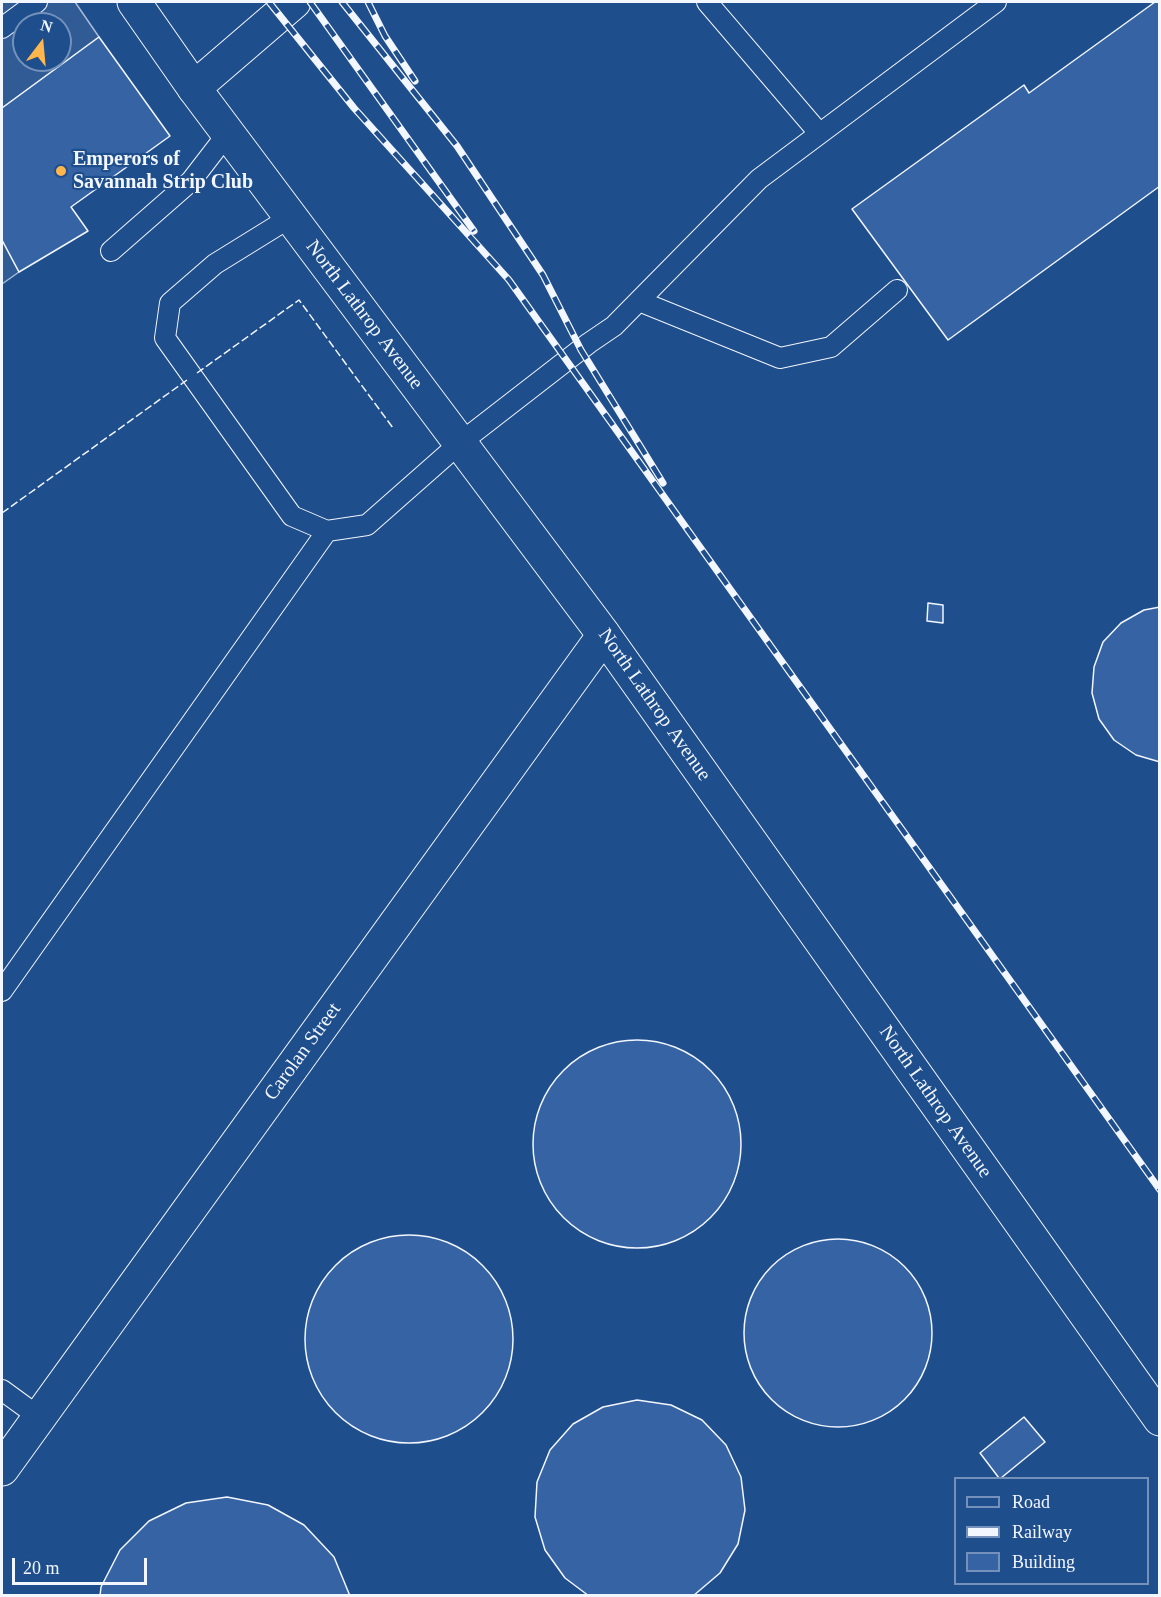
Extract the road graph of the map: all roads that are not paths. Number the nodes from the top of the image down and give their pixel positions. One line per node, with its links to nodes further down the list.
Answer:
1 (37, 2): 6 (lane)
2 (134, 2): 7 (street, North Lathrop Avenue)
3 (294, 2): 7 (street)
4 (706, 2): 9 (lane)
5 (996, 2): 9 (lane)
6 (2, 28)
7 (194, 88): 8 (street, North Lathrop Avenue)
8 (228, 133): 10 (street, North Lathrop Avenue); 11 (lane)
9 (819, 133): 13 (lane)
10 (291, 217): 14 (street, North Lathrop Avenue); 15 (lane)
11 (111, 251)
12 (897, 290): 13 (lane)
13 (639, 301): 14 (lane)
14 (460, 443): 15 (lane); 16 (street, North Lathrop Avenue)
15 (327, 531): 17 (lane)
16 (604, 634): 19 (street, Carolan Street); 20 (street, North Lathrop Avenue)
17 (2, 991)
18 (2, 1390): 19 (lane)
19 (39, 1417): 21 (street, Carolan Street)
20 (1160, 1419)
21 (2, 1469)

